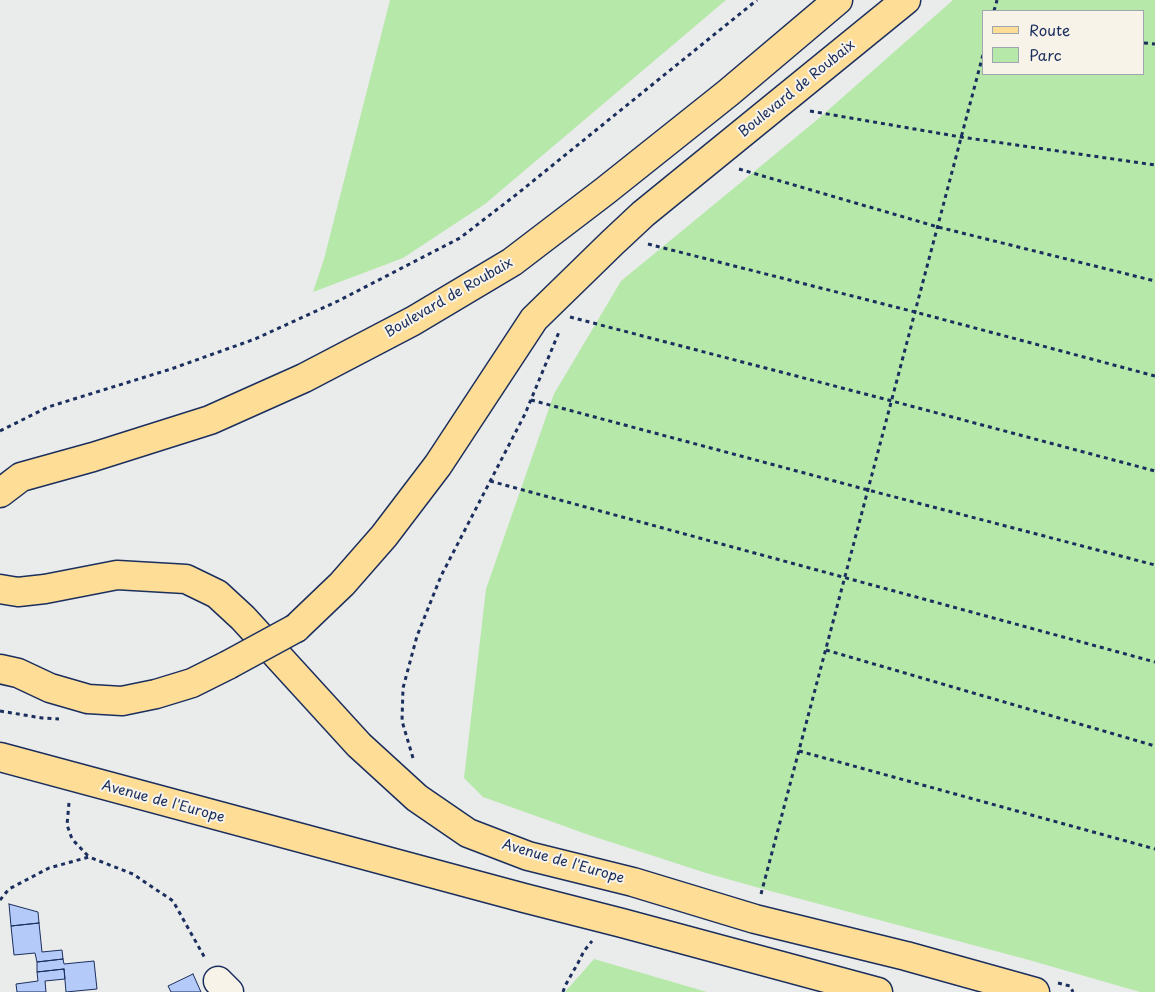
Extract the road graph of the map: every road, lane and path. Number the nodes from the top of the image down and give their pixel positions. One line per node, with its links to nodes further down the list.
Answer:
1 (757, 0): 20 (path)
2 (838, 0): 24 (main road, Boulevard de Roubaix)
3 (906, 0): 30 (main road, Boulevard de Roubaix, bridge)
4 (982, 58): 8 (path)
5 (817, 104): 6 (path)
6 (810, 111): 7 (path); 8 (path)
7 (804, 116)
8 (961, 137): 10 (path); 11 (path)
9 (745, 163): 11 (path)
10 (1155, 165)
11 (938, 227): 13 (path); 14 (path)
12 (651, 237): 14 (path)
13 (1155, 280)
14 (915, 312): 17 (path); 19 (path)
15 (566, 316): 19 (path)
16 (559, 331): 18 (path)
17 (1155, 376)
18 (531, 400): 22 (path); 23 (path)
19 (892, 401): 21 (path); 23 (path)
20 (0, 431)
21 (1155, 471)
22 (490, 481): 26 (path); 34 (path)
23 (868, 490): 25 (path); 26 (path)
24 (0, 492)
25 (1155, 565)
26 (846, 577): 28 (path); 29 (path)
27 (0, 589): 39 (main road, Avenue de l'Europe)
28 (826, 650): 31 (path); 32 (path)
29 (1155, 662)
30 (0, 669)
31 (1155, 746)
32 (799, 751): 36 (path); 39 (path)
33 (0, 757): 44 (main road, Avenue de l'Europe)
34 (418, 763)
35 (69, 803): 37 (path)
36 (1155, 849)
37 (89, 856): 38 (path); 41 (path)
38 (0, 900)
39 (755, 919): 42 (main road, Avenue de l'Europe)
40 (594, 939): 43 (path)
41 (223, 986)
42 (1043, 986): 45 (path)
43 (563, 992)
44 (878, 992)
45 (1073, 992)

